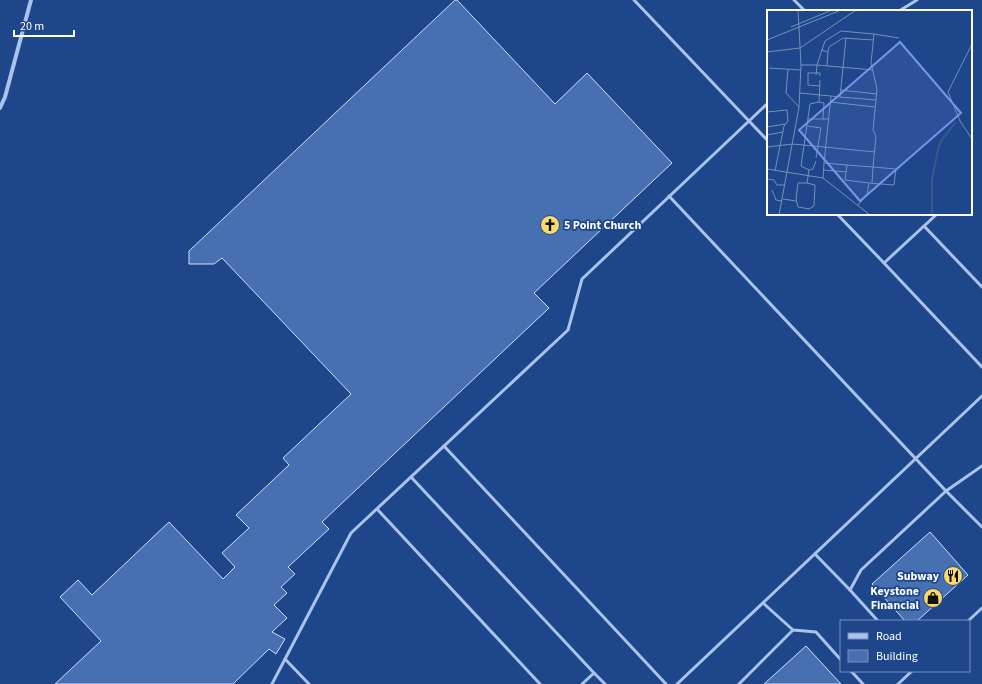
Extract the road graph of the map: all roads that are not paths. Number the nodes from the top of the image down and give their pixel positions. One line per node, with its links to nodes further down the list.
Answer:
1 (31, 0): 8 (street)
2 (634, 0): 9 (lane)
3 (794, 0): 5 (lane)
4 (916, 0): 6 (lane)
5 (804, 10)
6 (901, 10)
7 (767, 104): 9 (lane)
8 (0, 108)
9 (749, 121): 10 (lane); 11 (lane)
10 (767, 140)
11 (669, 196): 19 (lane); 20 (lane)
12 (838, 215): 15 (lane)
13 (936, 215): 14 (lane)
14 (924, 226): 15 (lane); 16 (lane)
15 (884, 263): 17 (lane)
16 (982, 287)
17 (982, 366)
18 (982, 396): 20 (lane)
19 (444, 446): 22 (lane); 43 (lane)
20 (916, 459): 23 (lane); 26 (lane)
21 (982, 466): 23 (lane)
22 (411, 477): 24 (lane); 37 (lane)
23 (946, 491): 25 (lane); 27 (lane)
24 (377, 509): 33 (lane); 40 (lane)
25 (982, 527)
26 (815, 554): 27 (lane); 28 (lane)
27 (850, 590): 30 (lane)
28 (763, 603): 32 (lane); 44 (lane)
29 (982, 608): 31 (lane)
30 (877, 620)
31 (969, 620)
32 (793, 630): 34 (lane); 45 (lane)
33 (285, 659): 38 (lane); 39 (lane)
34 (840, 659)
35 (852, 672): 46 (lane)
36 (911, 672): 47 (lane)
37 (594, 673): 41 (lane); 42 (lane)
38 (272, 684)
39 (309, 684)
40 (540, 684)
41 (582, 684)
42 (605, 684)
43 (666, 684)
44 (677, 684)
45 (739, 684)
46 (863, 684)
47 (898, 684)

